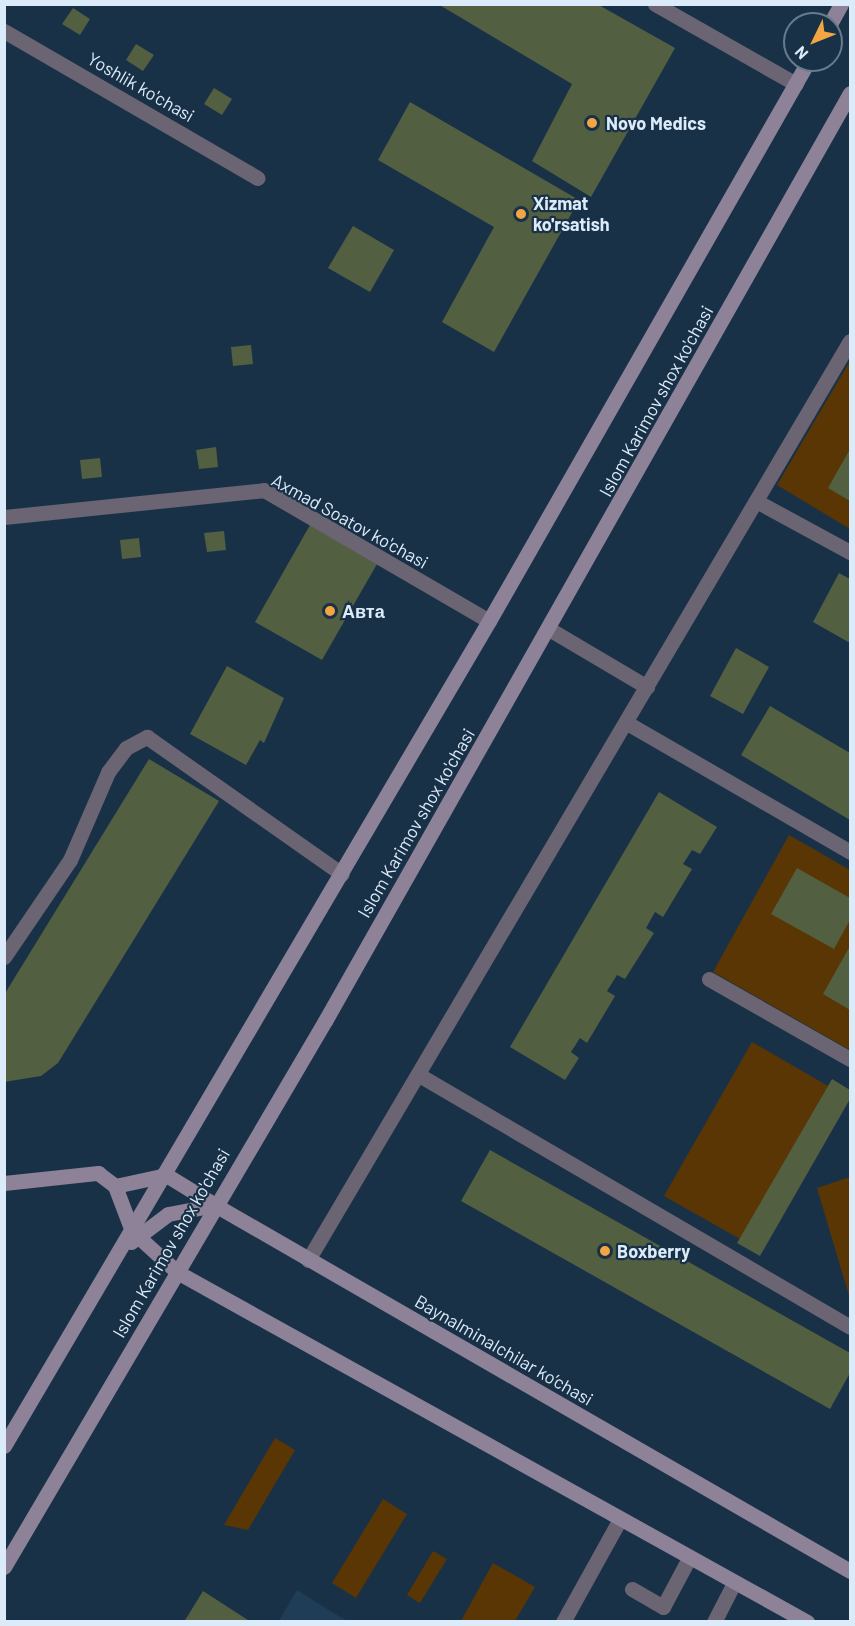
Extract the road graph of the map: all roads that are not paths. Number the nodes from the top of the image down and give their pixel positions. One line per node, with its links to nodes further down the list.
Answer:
1 (656, 4): 4 (street)
2 (4, 30): 6 (street, Yoshlik ko'chasi)
3 (802, 72): 4 (main road, Islom Karimov shox ko'chasi)
4 (796, 84): 11 (main road, Islom Karimov shox ko'chasi)
5 (850, 93): 12 (main road, Islom Karimov shox ko'chasi)
6 (258, 178)
7 (850, 341): 8 (street)
8 (756, 501): 10 (street); 13 (street)
9 (4, 517): 11 (street, Axmad Soatov ko'chasi)
10 (850, 552)
11 (489, 621): 16 (main road, Islom Karimov shox ko'chasi)
12 (549, 629): 13 (street); 24 (main road, Islom Karimov shox ko'chasi)
13 (648, 687): 14 (street)
14 (627, 723): 15 (street); 20 (street)
15 (850, 852)
16 (342, 874): 17 (street); 21 (main road, Islom Karimov shox ko'chasi)
17 (4, 957)
18 (709, 979): 19 (street)
19 (850, 1059)
20 (419, 1075): 26 (street); 28 (street)
21 (166, 1175): 23 (main road); 24 (main road, Baynalminalchilar ko’chasi); 25 (main road, Islom Karimov shox ko'chasi)
22 (4, 1183): 23 (main road)
23 (115, 1186): 25 (main road)
24 (215, 1205): 25 (main road); 26 (main road, Baynalminalchilar ko’chasi); 27 (main road, Islom Karimov shox ko'chasi)
25 (134, 1234): 27 (main road); 29 (main road, Islom Karimov shox ko'chasi)
26 (308, 1260): 33 (main road, Baynalminalchilar ko’chasi)
27 (177, 1272): 30 (main road); 32 (main road, Islom Karimov shox ko'chasi)
28 (850, 1327)
29 (4, 1446)
30 (619, 1521): 31 (main road); 36 (street)
31 (689, 1558): 34 (main road); 35 (street)
32 (4, 1567)
33 (850, 1571)
34 (734, 1583): 37 (street); 38 (main road)
35 (632, 1589)
36 (563, 1622)
37 (714, 1622)
38 (807, 1622)

